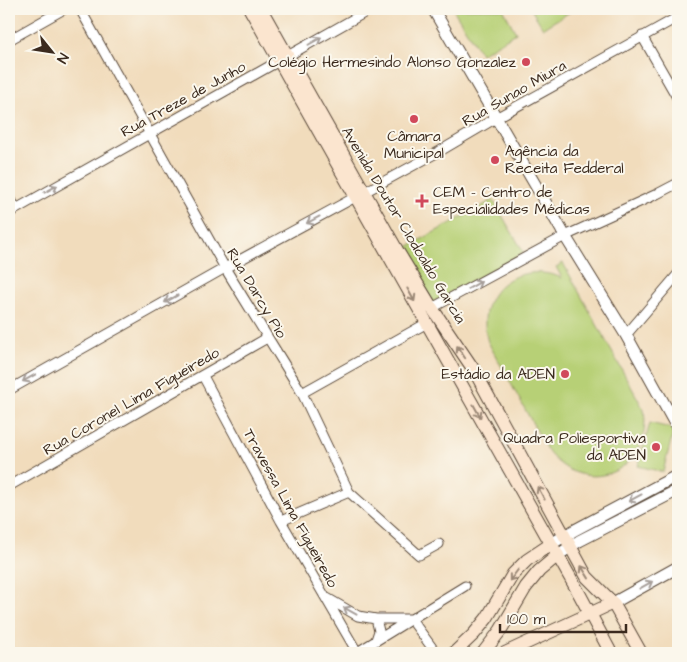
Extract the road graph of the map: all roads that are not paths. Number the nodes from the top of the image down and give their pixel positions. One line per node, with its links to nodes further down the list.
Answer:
1 (64, 9): 9 (street)
2 (80, 9): 13 (street, Rua Darcy Pio)
3 (250, 9): 10 (main road, Avenida Doutor Clodoaldo Garcia)
4 (261, 9): 10 (main road, Avenida Doutor Clodoaldo Garcia)
5 (371, 9): 10 (street, Rua Treze de Junho, one-way to 5)
6 (433, 9): 12 (street)
7 (678, 17): 8 (street, Rua Sunao Miura)
8 (642, 36): 11 (street); 12 (street, Rua Sunao Miura)
9 (9, 40)
10 (284, 59): 13 (street, Rua Treze de Junho); 15 (main road, Avenida Doutor Clodoaldo Garcia)
11 (678, 99)
12 (496, 118): 15 (street, Rua Sunao Miura); 18 (street)
13 (150, 134): 17 (street, Rua Treze de Junho, one-way to 13); 19 (street, Rua Darcy Pio)
14 (678, 183): 18 (street)
15 (360, 195): 19 (street, Rua Sunao Miura, one-way to 19); 21 (main road, Avenida Doutor Clodoaldo Garcia); 22 (main road, Avenida Doutor Clodoaldo Garcia, one-way to 22)
16 (9, 196): 17 (street)
17 (12, 211)
18 (565, 236): 21 (street, one-way to 18); 23 (street)
19 (225, 268): 24 (street, Rua Darcy Pio); 26 (street, Rua Sunao Miura, one-way to 26)
20 (678, 274): 23 (street)
21 (432, 308): 30 (main road, Avenida Doutor Clodoaldo Garcia, one-way to 21)
22 (427, 323): 27 (street); 32 (main road, Avenida Doutor Clodoaldo Garcia, one-way to 32)
23 (626, 334): 29 (street)
24 (267, 338): 25 (street, Rua Coronel Lima Figueiredo); 27 (street, Rua Darcy Pio)
25 (203, 376): 36 (street, Rua Coronel Lima Figueiredo); 39 (street, Travessa Lima Figueiredo)
26 (9, 390)
27 (302, 393): 38 (street, Rua Darcy Pio)
28 (678, 404): 29 (street)
29 (670, 414): 31 (street)
30 (503, 424): 32 (main road); 33 (main road, Avenida Doutor Clodoaldo Garcia)
31 (678, 429)
32 (488, 432): 34 (main road, Avenida Doutor Clodoaldo Garcia)
33 (513, 442): 34 (main road); 40 (main road, Avenida Doutor Clodoaldo Garcia, one-way to 33)
34 (499, 450): 42 (main road, Avenida Doutor Clodoaldo Garcia)
35 (678, 475): 40 (street, one-way to 40)
36 (9, 486)
37 (678, 490): 40 (street)
38 (349, 492): 39 (street); 41 (street, Rua Darcy Pio)
39 (281, 521): 45 (street, Travessa Lima Figueiredo)
40 (567, 541): 42 (street); 46 (main road, Avenida Doutor Clodoaldo Garcia, one-way to 40)
41 (438, 544)
42 (555, 550): 47 (main road, Avenida Doutor Clodoaldo Garcia); 53 (main road, one-way to 53); 54 (main road)
43 (678, 567): 46 (street, one-way to 43)
44 (465, 586): 49 (street)
45 (326, 598): 48 (street, one-way to 45); 51 (street, Travessa Lima Figueiredo)
46 (613, 603): 47 (main road); 57 (main road, Avenida Doutor Clodoaldo Garcia)
47 (590, 614): 55 (main road); 56 (main road, Avenida Doutor Clodoaldo Garcia)
48 (376, 619): 49 (street); 50 (street)
49 (411, 619): 50 (street); 52 (street)
50 (376, 640): 51 (street)
51 (356, 653)
52 (436, 653)
53 (454, 653)
54 (482, 653)
55 (506, 653)
56 (611, 653)
57 (641, 653)

